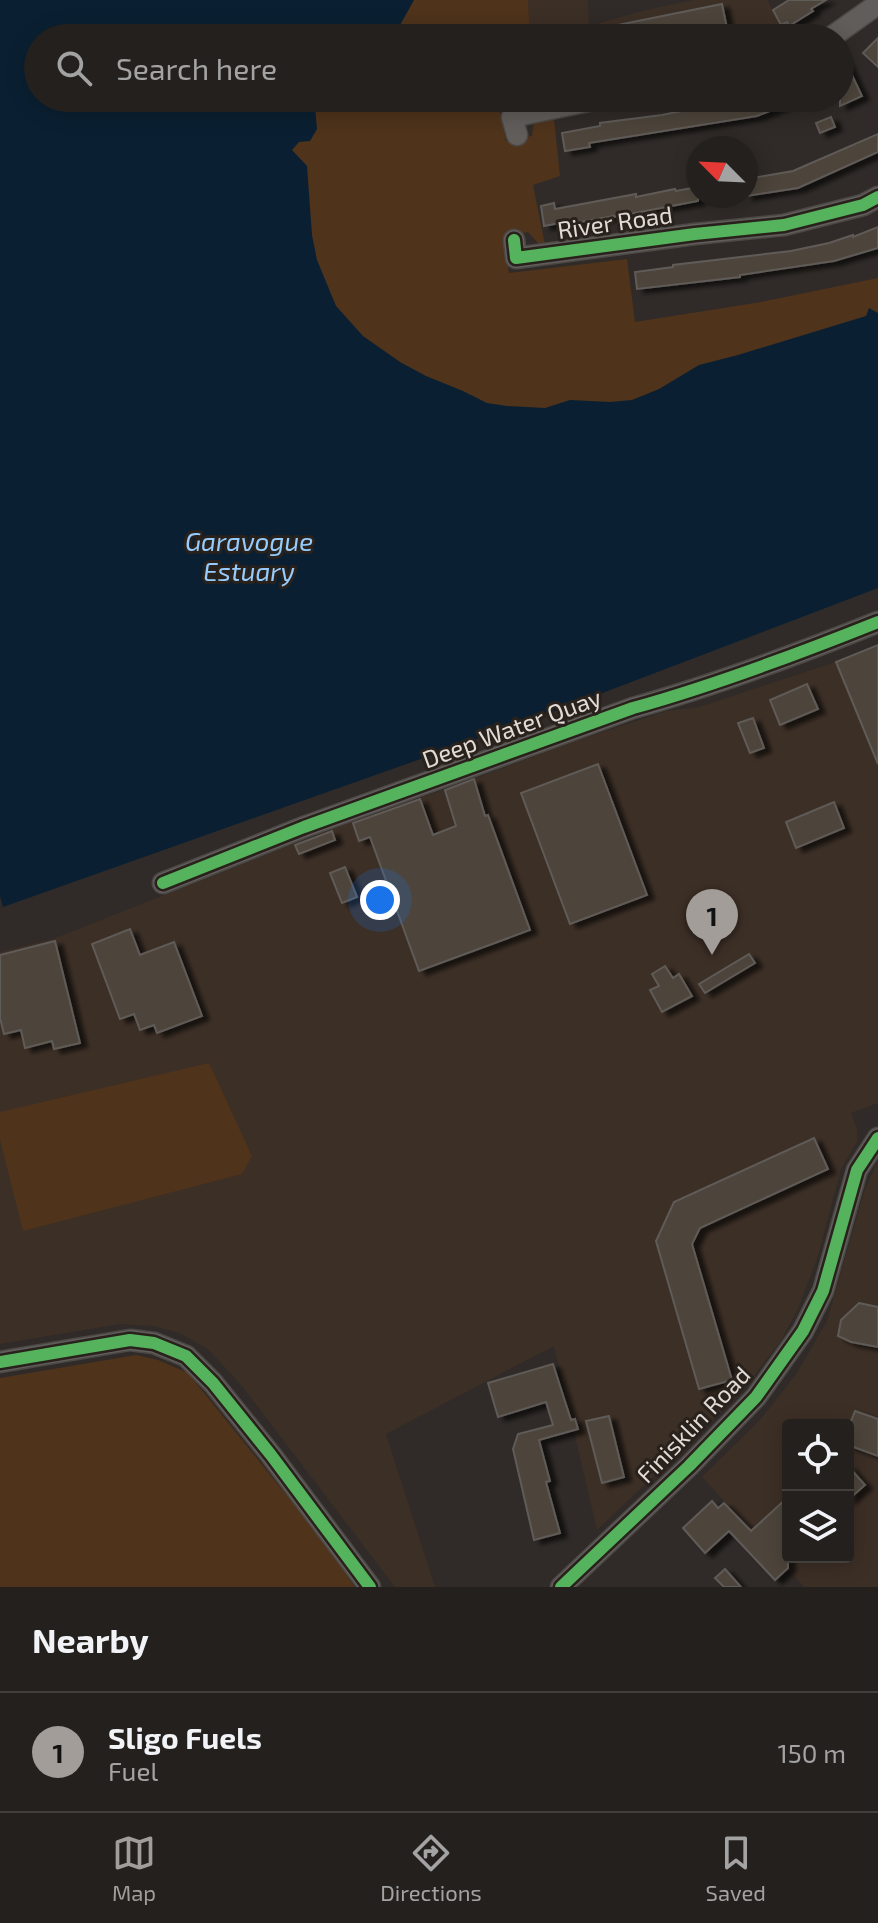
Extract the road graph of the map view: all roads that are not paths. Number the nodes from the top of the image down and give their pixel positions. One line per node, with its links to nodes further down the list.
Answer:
1 (878, 4): 2 (street)
2 (850, 24)
3 (536, 112): 4 (street)
4 (517, 135)
5 (878, 197): 6 (street, River Road)
6 (514, 240)
7 (878, 622): 8 (street, Deep Water Quay)
8 (163, 883)
9 (878, 1138): 12 (street, Finisklin Road)
10 (0, 1362): 11 (street)
11 (370, 1587)
12 (561, 1587)

